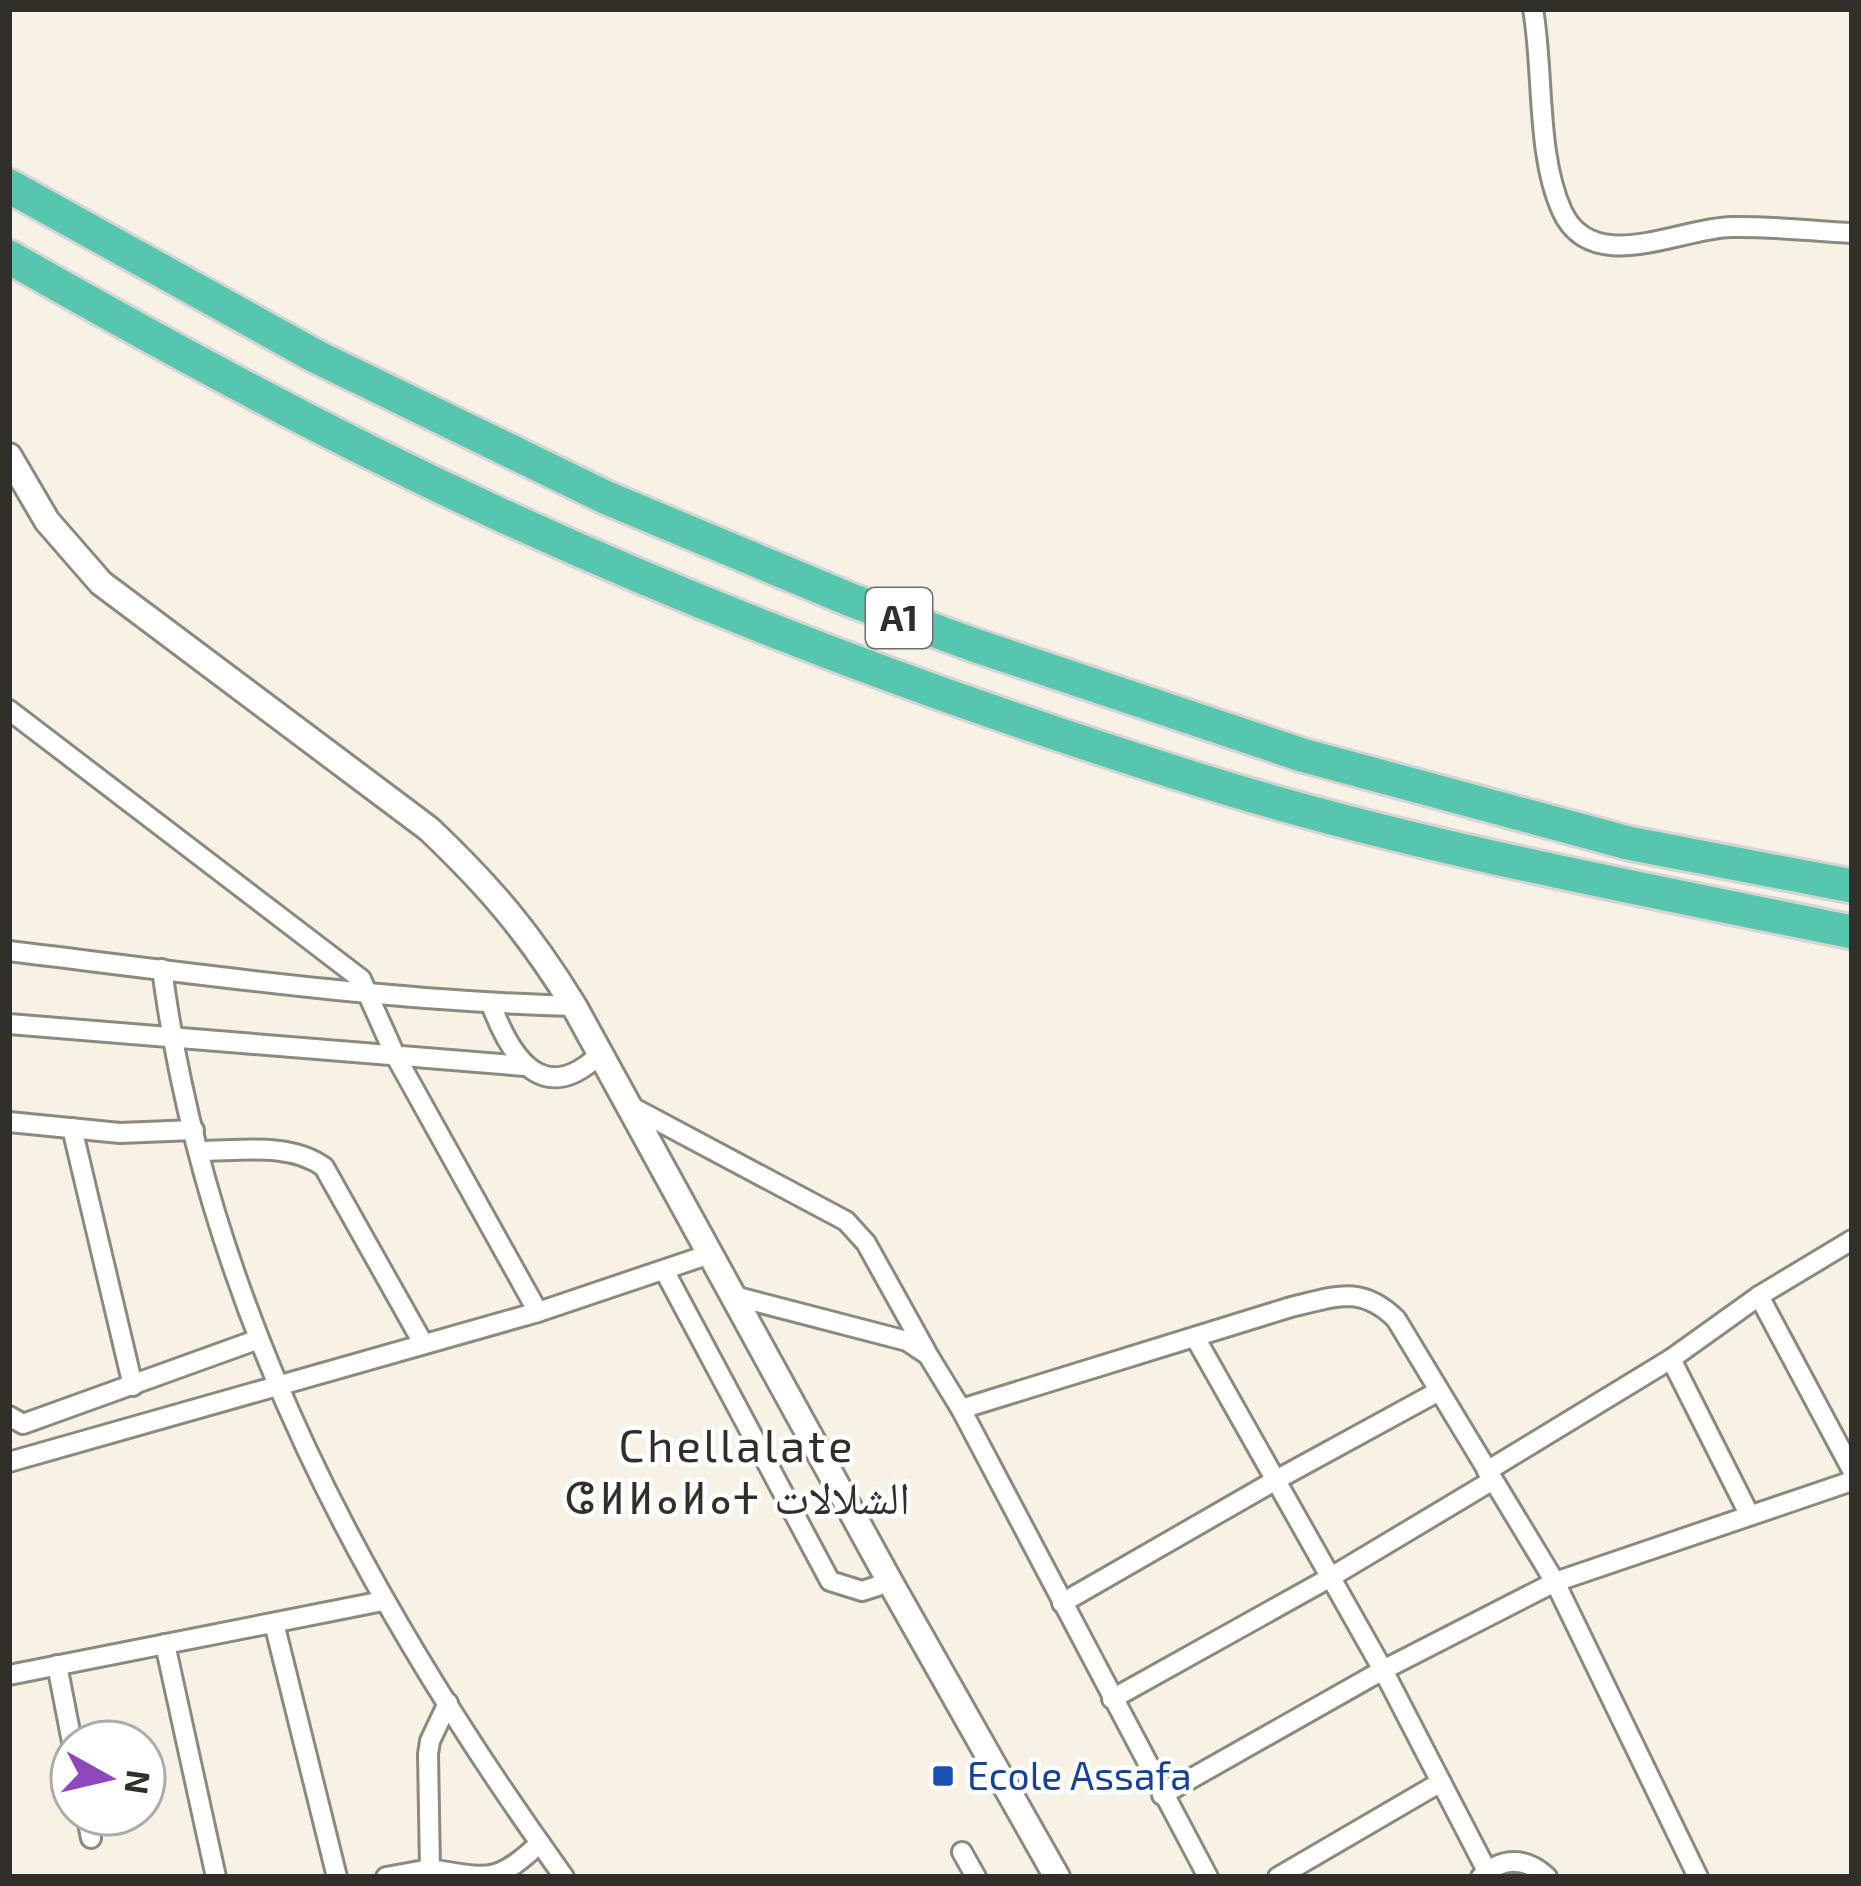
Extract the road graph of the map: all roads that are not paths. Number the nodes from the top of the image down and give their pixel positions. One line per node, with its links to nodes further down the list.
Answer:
1 (1533, 9): 3 (street)
2 (9, 186): 7 (highway, A1)
3 (1852, 233)
4 (9, 257): 8 (highway, A1)
5 (9, 456): 13 (street)
6 (9, 710): 11 (street)
7 (1852, 886)
8 (1852, 932)
9 (9, 951): 10 (street)
10 (162, 970): 11 (street); 15 (street)
11 (364, 992): 12 (street); 17 (street)
12 (491, 1004): 13 (street); 18 (street)
13 (574, 1006): 16 (street)
14 (9, 1024): 15 (street)
15 (171, 1038): 17 (street); 22 (street)
16 (601, 1053): 18 (street); 19 (street)
17 (395, 1055): 18 (street); 29 (street)
18 (525, 1066)
19 (630, 1106): 25 (street); 33 (street)
20 (9, 1122): 21 (street)
21 (72, 1128): 22 (street); 36 (street)
22 (194, 1130): 23 (street)
23 (199, 1151): 30 (street); 32 (street)
24 (1850, 1245): 28 (street)
25 (710, 1254): 26 (street); 27 (street)
26 (664, 1270): 29 (street); 47 (street)
27 (734, 1296): 33 (street); 47 (street)
28 (1760, 1296): 34 (street); 41 (street)
29 (538, 1312): 32 (street)
30 (259, 1339): 35 (street); 36 (street)
31 (1196, 1340): 37 (street); 38 (street); 43 (street)
32 (424, 1343): 35 (street)
33 (928, 1355): 38 (street)
34 (1671, 1359): 42 (street); 45 (street)
35 (274, 1384): 40 (street); 49 (street)
36 (133, 1386): 39 (street)
37 (1439, 1391): 42 (street); 43 (street)
38 (962, 1408): 50 (street)
39 (9, 1415)
40 (9, 1462)
41 (1852, 1470)
42 (1490, 1476): 46 (street); 48 (street)
43 (1276, 1480): 46 (street); 50 (street)
44 (1852, 1481): 45 (street)
45 (1749, 1514): 48 (street)
46 (1331, 1577): 54 (street); 56 (street)
47 (890, 1582): 70 (street)
48 (1555, 1582): 54 (street); 74 (street)
49 (383, 1601): 51 (street); 57 (street)
50 (1062, 1603): 56 (street)
51 (274, 1623): 52 (street); 66 (street)
52 (165, 1644): 53 (street); 65 (street)
53 (57, 1665): 55 (street); 58 (street)
54 (1383, 1670): 59 (street); 60 (street)
55 (9, 1675)
56 (1112, 1699): 60 (street)
57 (448, 1703): 61 (street); 63 (street)
58 (67, 1718)
59 (1441, 1782): 64 (street); 72 (street)
60 (1162, 1795): 71 (street)
61 (540, 1843): 63 (street); 68 (street)
62 (962, 1852): 69 (street)
63 (431, 1873): 67 (street)
64 (1484, 1874): 73 (street)
65 (216, 1877)
66 (338, 1877)
67 (386, 1877)
68 (564, 1877)
69 (976, 1877)
70 (1057, 1877)
71 (1208, 1877)
72 (1278, 1877)
73 (1547, 1877)
74 (1698, 1877)

